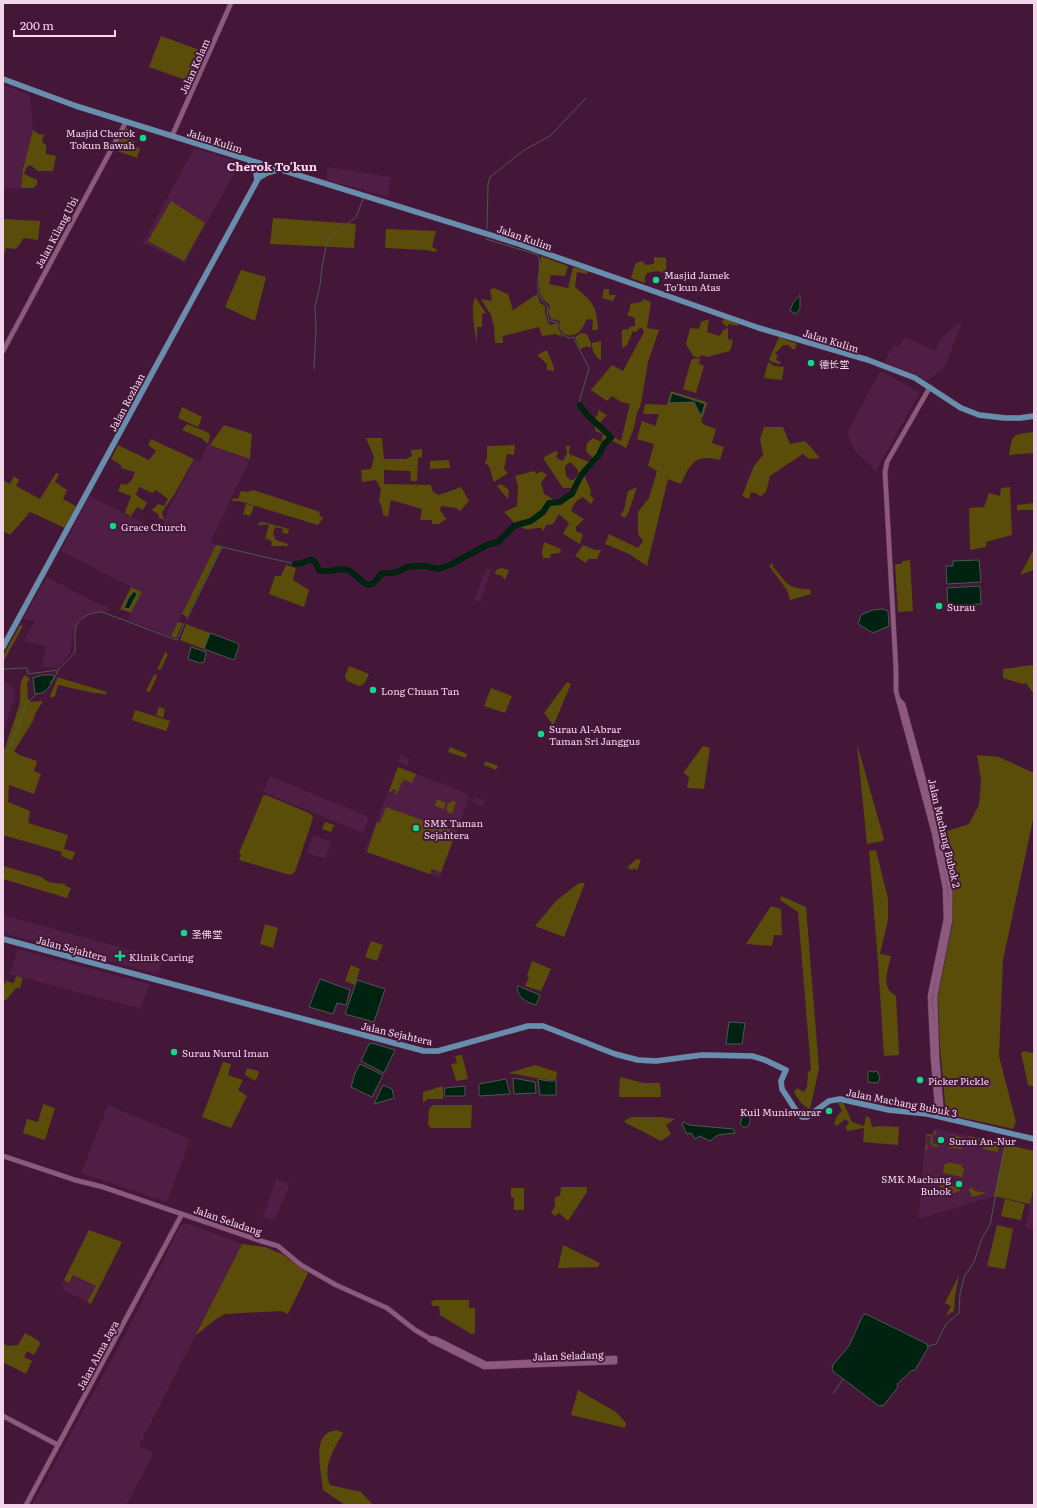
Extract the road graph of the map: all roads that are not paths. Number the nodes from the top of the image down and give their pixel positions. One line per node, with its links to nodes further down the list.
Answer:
1 (231, 3): 4 (street, Jalan Kolam)
2 (3, 79): 3 (main road, Jalan Kulim)
3 (126, 122): 4 (main road, Jalan Kulim); 9 (street, Jalan Kilang Ubi)
4 (172, 136): 5 (main road, Jalan Kulim)
5 (248, 160): 6 (main road, Jalan Kulim); 8 (main road)
6 (265, 166): 7 (main road, Jalan Kulim); 8 (main road, Jalan Rozhan)
7 (280, 170): 8 (main road); 10 (main road, Jalan Kulim)
8 (257, 179): 12 (main road, Jalan Rozhan)
9 (3, 351)
10 (930, 387): 11 (main road, Jalan Kulim); 15 (street, Jalan Machang Bubok 2)
11 (1034, 416)
12 (3, 648)
13 (3, 939): 14 (main road, Jalan Sejahtera)
14 (786, 1070): 15 (main road, Jalan Machang Bubuk 3)
15 (940, 1117): 16 (main road, Jalan Machang Bubuk 3)
16 (1034, 1139)
17 (3, 1156): 18 (street, Jalan Seladang)
18 (182, 1214): 19 (street, Jalan Seladang); 21 (street, Jalan Alma Jaya)
19 (429, 1338): 19 (street, Jalan Seladang)
20 (3, 1416): 21 (street)
21 (58, 1445): 22 (street, Jalan Alma Jaya)
22 (26, 1505)

